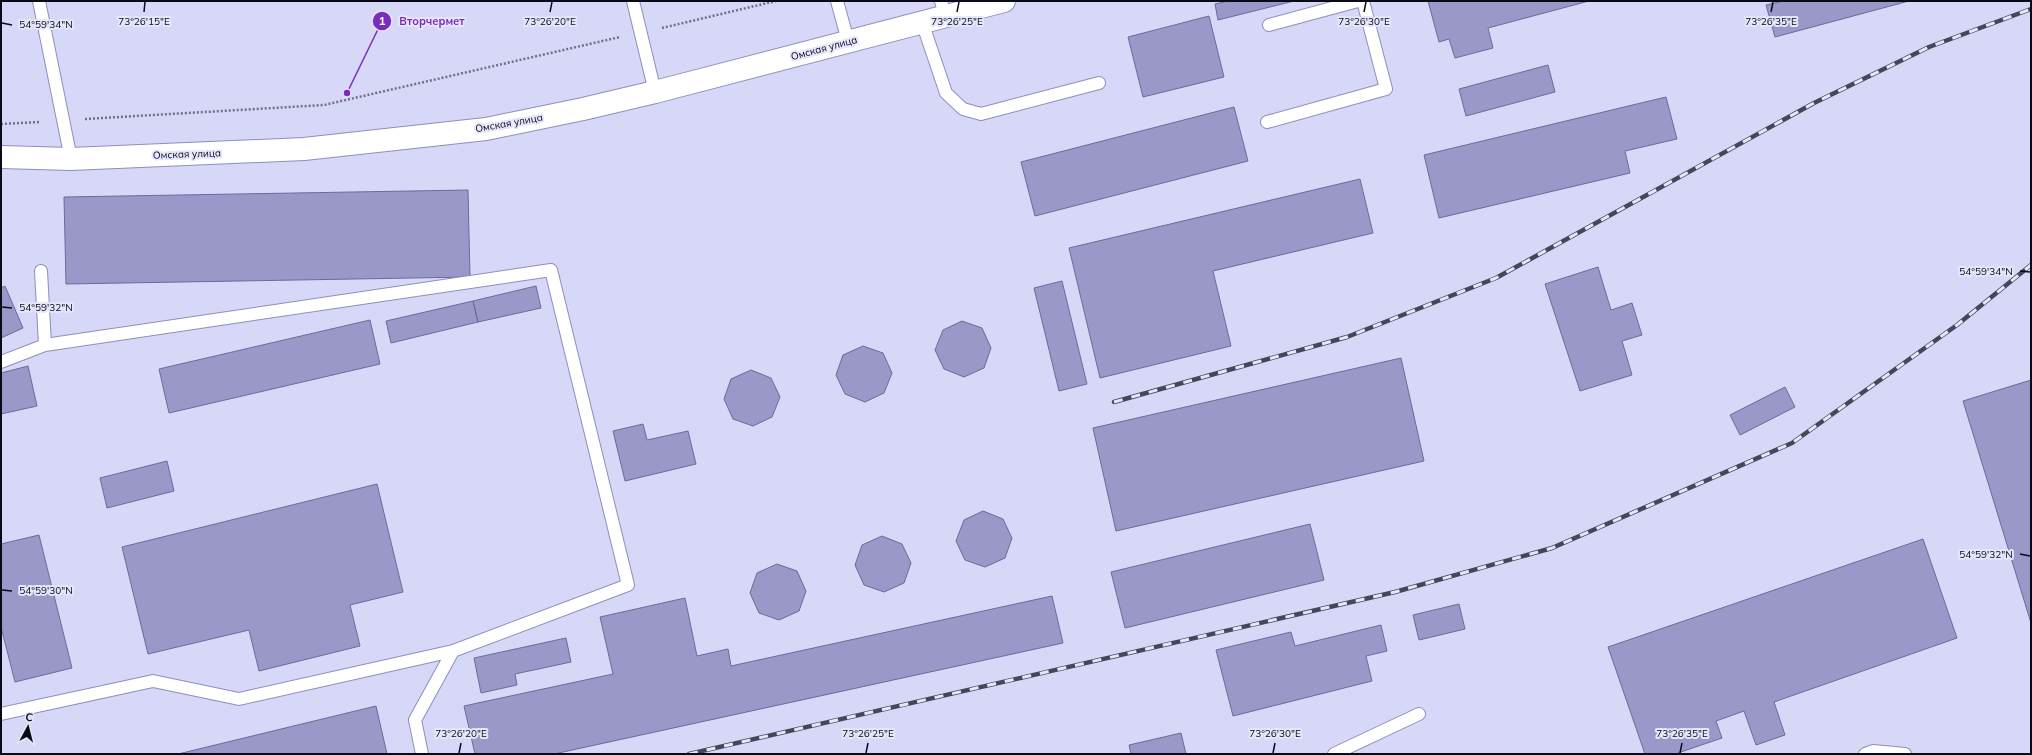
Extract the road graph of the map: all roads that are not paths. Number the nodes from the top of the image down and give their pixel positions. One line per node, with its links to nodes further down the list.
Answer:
1 (39, 1): 15 (lane)
2 (633, 1): 12 (lane)
3 (837, 1): 10 (lane)
4 (1004, 1): 7 (street, Омская улица)
5 (1358, 1): 9 (lane)
6 (1363, 1): 13 (lane)
7 (943, 9): 8 (street, Омская улица)
8 (922, 22): 10 (street, Омская улица); 11 (lane)
9 (1269, 26)
10 (848, 42): 12 (street, Омская улица)
11 (1099, 83)
12 (655, 92): 15 (street, Омская улица)
13 (1267, 122)
14 (1, 157): 15 (street, Омская улица)
15 (71, 159)
16 (41, 271): 17 (lane)
17 (45, 345): 18 (lane); 19 (lane)
18 (1, 362)
19 (453, 650): 20 (lane); 22 (lane)
20 (1, 714)
21 (1419, 714): 23 (lane)
22 (422, 754)
23 (1334, 754)
24 (1865, 754): 25 (lane)
25 (1905, 754)

